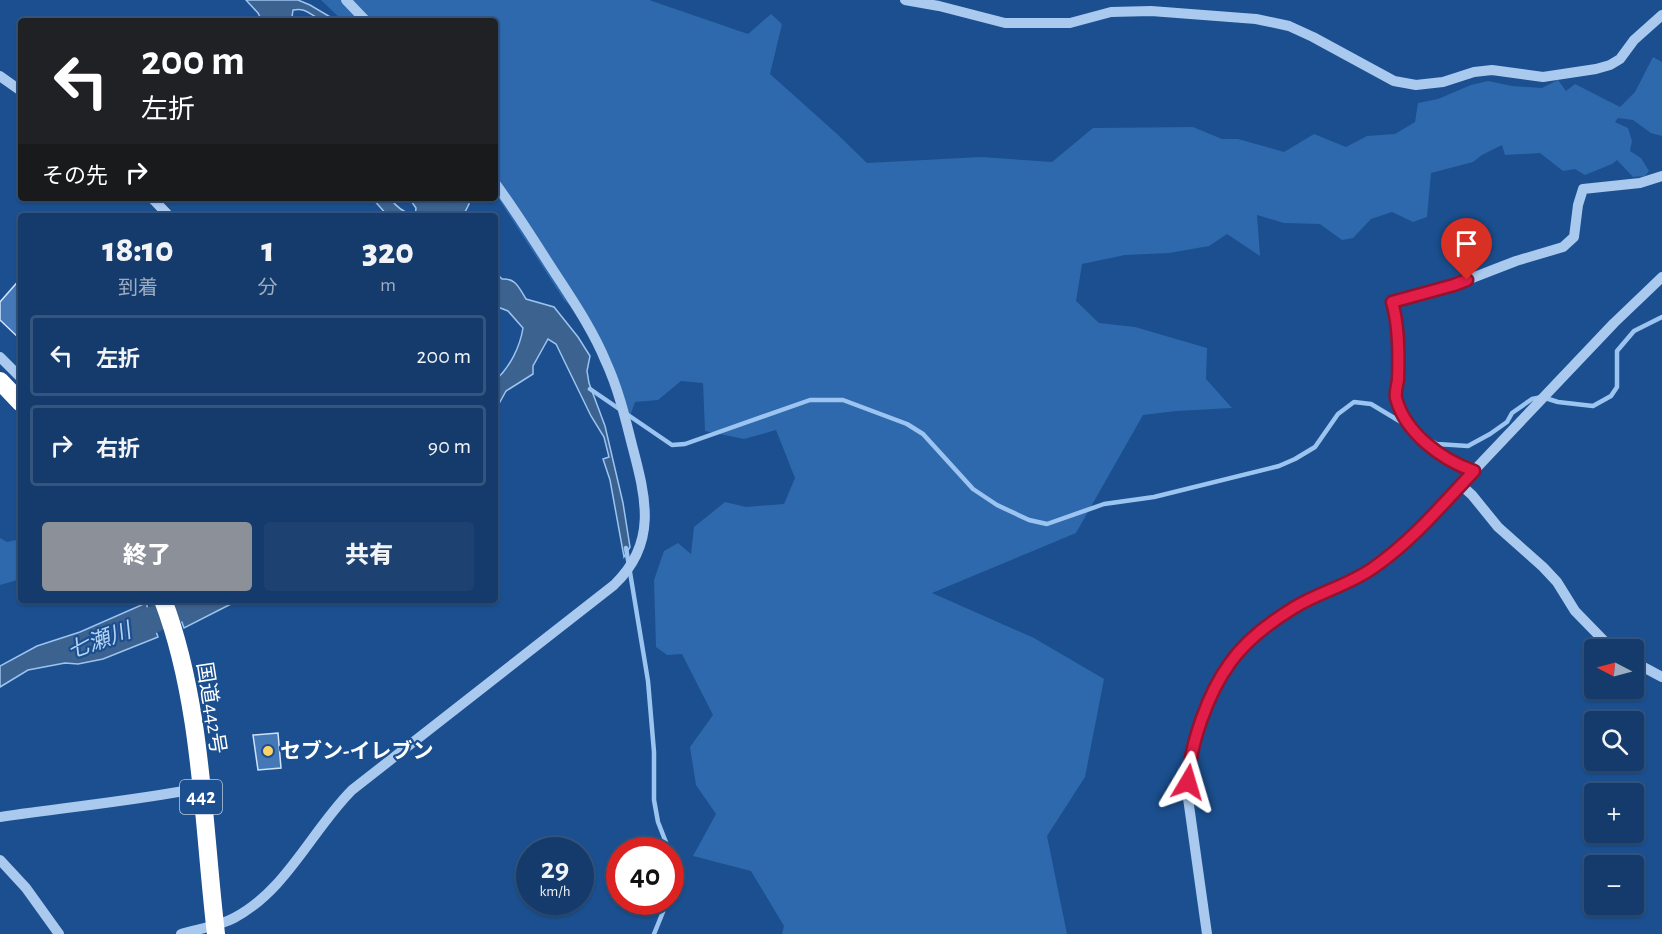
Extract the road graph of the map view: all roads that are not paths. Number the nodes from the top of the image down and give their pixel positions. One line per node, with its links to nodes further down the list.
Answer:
1 (346, 0): 4 (street)
2 (905, 0): 3 (street)
3 (1662, 15)
4 (363, 18)
5 (0, 76): 6 (street)
6 (18, 89)
7 (1662, 176): 16 (street)
8 (498, 188): 25 (street)
9 (155, 201): 10 (street)
10 (166, 213)
11 (1662, 277): 16 (street)
12 (0, 357): 13 (street)
13 (18, 375)
14 (0, 381): 15 (highway)
15 (18, 400)
16 (1474, 471): 17 (street)
17 (1461, 485): 19 (street); 28 (street)
18 (164, 603): 22 (highway, 国道442号 / 442)
19 (1602, 639)
20 (1644, 667): 21 (street)
21 (1662, 677)
22 (201, 788): 23 (street); 25 (highway, 国道442号 / 442)
23 (0, 817)
24 (0, 860): 26 (street)
25 (215, 929): 27 (street)
26 (60, 934)
27 (181, 934)
28 (1207, 934)

